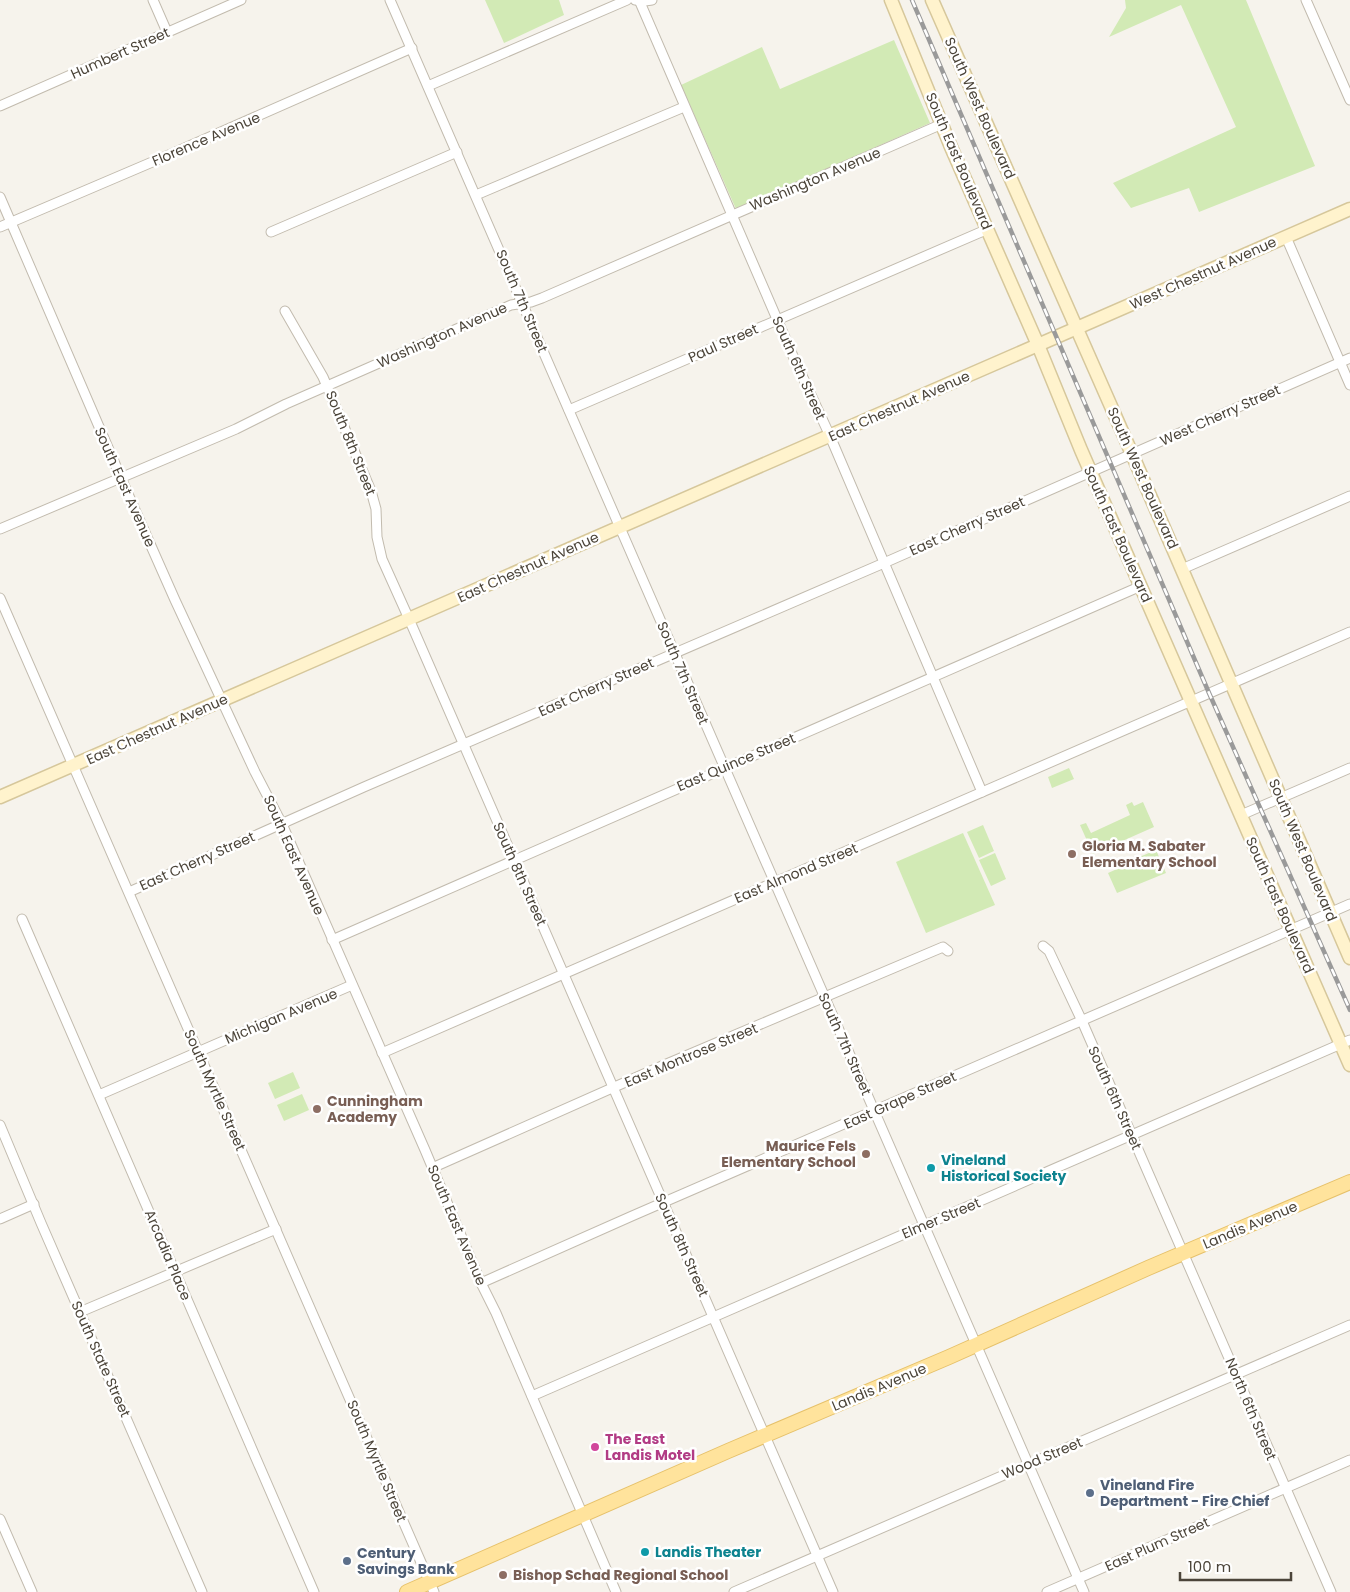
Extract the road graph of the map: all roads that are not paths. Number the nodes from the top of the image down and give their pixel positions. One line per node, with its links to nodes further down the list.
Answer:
1 (153, 0): 11 (street)
2 (241, 0): 11 (street, Humbert Street)
3 (390, 0): 12 (street, South 7th Street)
4 (627, 0): 13 (street)
5 (635, 0): 6 (street)
6 (639, 0): 7 (street); 16 (street, South 6th Street)
7 (652, 0)
8 (891, 0): 17 (main road, South East Boulevard)
9 (932, 0): 31 (main road, South West Boulevard)
10 (1306, 0): 14 (street)
11 (167, 32): 15 (street, Humbert Street)
12 (412, 48): 13 (street, South 7th Street); 23 (street, Florence Avenue)
13 (428, 86): 18 (street, South 7th Street)
14 (1350, 100)
15 (0, 106)
16 (684, 107): 19 (street); 22 (street, South 6th Street)
17 (942, 124): 22 (street, Washington Avenue); 25 (main road, South East Boulevard)
18 (457, 152): 19 (street, South 7th Street); 26 (street)
19 (476, 195): 28 (street, South 7th Street)
20 (0, 197): 23 (street, South East Avenue)
21 (1350, 209): 27 (main road, West Chestnut Avenue)
22 (732, 214): 28 (street, Washington Avenue); 30 (street, South 6th Street)
23 (11, 222): 24 (street, Florence Avenue); 42 (street, South East Avenue)
24 (0, 227)
25 (988, 228): 30 (street, Paul Street); 33 (main road, South East Boulevard)
26 (271, 232)
27 (1286, 237): 31 (main road, West Chestnut Avenue); 35 (street)
28 (523, 304): 37 (street, Washington Avenue); 38 (street, South 7th Street)
29 (285, 311): 37 (street, South 8th Street)
30 (777, 319): 38 (street, Paul Street); 39 (street, South 6th Street)
31 (1077, 328): 32 (main road, West Chestnut Avenue); 40 (main road, South West Boulevard)
32 (1056, 337): 33 (main road, East Chestnut Avenue)
33 (1038, 345): 39 (main road, East Chestnut Avenue); 41 (main road, South East Boulevard)
34 (1350, 358): 35 (street, West Cherry Street)
35 (1340, 362): 36 (street); 40 (street, West Cherry Street)
36 (1350, 385)
37 (327, 386): 42 (street, Washington Avenue); 50 (street, South 8th Street)
38 (569, 410): 44 (street, South 7th Street)
39 (830, 436): 44 (main road, East Chestnut Avenue); 46 (street, South 6th Street)
40 (1132, 454): 41 (street, West Cherry Street); 47 (main road, South West Boulevard)
41 (1091, 473): 46 (street, East Cherry Street); 48 (main road, South East Boulevard)
42 (121, 478): 45 (street, Washington Avenue); 55 (street, South East Avenue)
43 (1350, 496): 47 (street)
44 (620, 527): 50 (main road, East Chestnut Avenue); 52 (street, South 7th Street)
45 (0, 529)
46 (884, 563): 52 (street, East Cherry Street); 53 (street, South 6th Street)
47 (1182, 568): 54 (main road, South West Boulevard)
48 (1141, 586): 53 (street, East Quince Street); 56 (main road, South East Boulevard)
49 (0, 598): 58 (street, South Myrtle Street)
50 (409, 619): 55 (main road, East Chestnut Avenue); 57 (street, South 8th Street)
51 (1350, 632): 54 (street, East Almond Street)
52 (674, 653): 57 (street, East Cherry Street); 59 (street, South 7th Street)
53 (933, 677): 59 (street, East Quince Street); 61 (street, South 6th Street)
54 (1232, 683): 56 (street, East Almond Street); 63 (main road, South West Boulevard)
55 (222, 701): 58 (main road, East Chestnut Avenue); 65 (street, South East Avenue)
56 (1191, 701): 61 (street, East Almond Street); 64 (main road, South East Boulevard)
57 (464, 745): 65 (street, East Cherry Street); 66 (street, South 8th Street)
58 (74, 765): 62 (main road, East Chestnut Avenue); 68 (street, South Myrtle Street)
59 (724, 768): 66 (street, East Quince Street); 67 (street, South 7th Street)
60 (1350, 768): 63 (street)
61 (982, 792): 67 (street, East Almond Street)
62 (0, 797)
63 (1281, 798): 64 (street); 70 (main road, South West Boulevard)
64 (1241, 815): 72 (main road, South East Boulevard)
65 (282, 824): 68 (street, East Cherry Street); 73 (street, South East Avenue)
66 (514, 859): 73 (street, East Quince Street); 77 (street, South 8th Street)
67 (774, 882): 77 (street, East Almond Street); 79 (street, South 7th Street)
68 (128, 892): 82 (street, South Myrtle Street)
69 (1350, 904): 70 (street, East Grape Street)
70 (1330, 913): 72 (street, East Grape Street); 76 (main road, South West Boulevard)
71 (22, 919): 86 (street, Arcadia Place)
72 (1291, 930): 80 (street, East Grape Street); 81 (main road, South East Boulevard)
73 (332, 940): 78 (street, South East Avenue)
74 (1043, 946): 80 (street, South 6th Street)
75 (948, 951): 79 (street, East Montrose Street)
76 (1350, 958)
77 (564, 974): 83 (street, East Almond Street); 85 (street, South 8th Street)
78 (352, 985): 82 (street, Michigan Avenue); 83 (street, South East Avenue)
79 (824, 997): 85 (street, East Montrose Street); 87 (street, South 7th Street)
80 (1082, 1021): 87 (street, East Grape Street); 89 (street, South 6th Street)
81 (1345, 1042): 84 (main road, South East Boulevard); 89 (street, Elmer Street)
82 (198, 1052): 86 (street, Michigan Avenue); 96 (street, South Myrtle Street)
83 (382, 1053): 90 (street, South East Avenue)
84 (1350, 1065)
85 (614, 1088): 90 (street, East Montrose Street); 92 (street, South 8th Street)
86 (99, 1095): 98 (street, Arcadia Place)
87 (874, 1111): 92 (street, East Grape Street); 95 (street, South 7th Street)
88 (0, 1125): 93 (street, South State Street)
89 (1132, 1136): 95 (street, Elmer Street); 97 (street, South 6th Street)
90 (432, 1168): 99 (street, South East Avenue)
91 (1350, 1182): 97 (main road, Landis Avenue)
92 (663, 1203): 99 (street, East Grape Street); 101 (street, South 8th Street)
93 (34, 1204): 94 (street); 100 (street, South State Street)
94 (0, 1219)
95 (924, 1226): 101 (street, Elmer Street); 103 (street, South 7th Street)
96 (276, 1229): 98 (street); 114 (street, South Myrtle Street)
97 (1184, 1253): 103 (main road, Landis Avenue); 104 (street, North 6th Street)
98 (176, 1272): 100 (street); 117 (street, Arcadia Place)
99 (481, 1283): 105 (street, South East Avenue)
100 (80, 1312): 116 (street, South State Street)
101 (714, 1317): 105 (street, Elmer Street); 106 (street, South 8th Street)
102 (1350, 1325): 104 (street, Wood Street)
103 (976, 1346): 106 (main road, Landis Avenue); 108 (street, South 7th Street)
104 (1236, 1374): 108 (street, Wood Street); 109 (street, North 6th Street)
105 (532, 1396): 110 (street, South East Avenue)
106 (764, 1436): 110 (main road, Landis Avenue); 112 (street, South 8th Street)
107 (1350, 1460): 109 (street, East Plum Street)
108 (1028, 1464): 112 (street, Wood Street); 113 (street, South 7th Street)
109 (1286, 1488): 113 (street, East Plum Street); 124 (street, North 6th Street)
110 (583, 1516): 114 (main road, Landis Avenue); 119 (street, South East Avenue)
111 (0, 1520): 115 (street)
112 (817, 1556): 120 (street, Wood Street); 121 (street, South 8th Street)
113 (1078, 1579): 122 (street, East Plum Street); 123 (street, South 7th Street)
114 (432, 1587): 118 (main road, Landis Avenue)
115 (32, 1592)
116 (202, 1592)
117 (314, 1592)
118 (407, 1592)
119 (616, 1592)
120 (734, 1592)
121 (833, 1592)
122 (1046, 1592)
123 (1084, 1592)
124 (1331, 1592)

